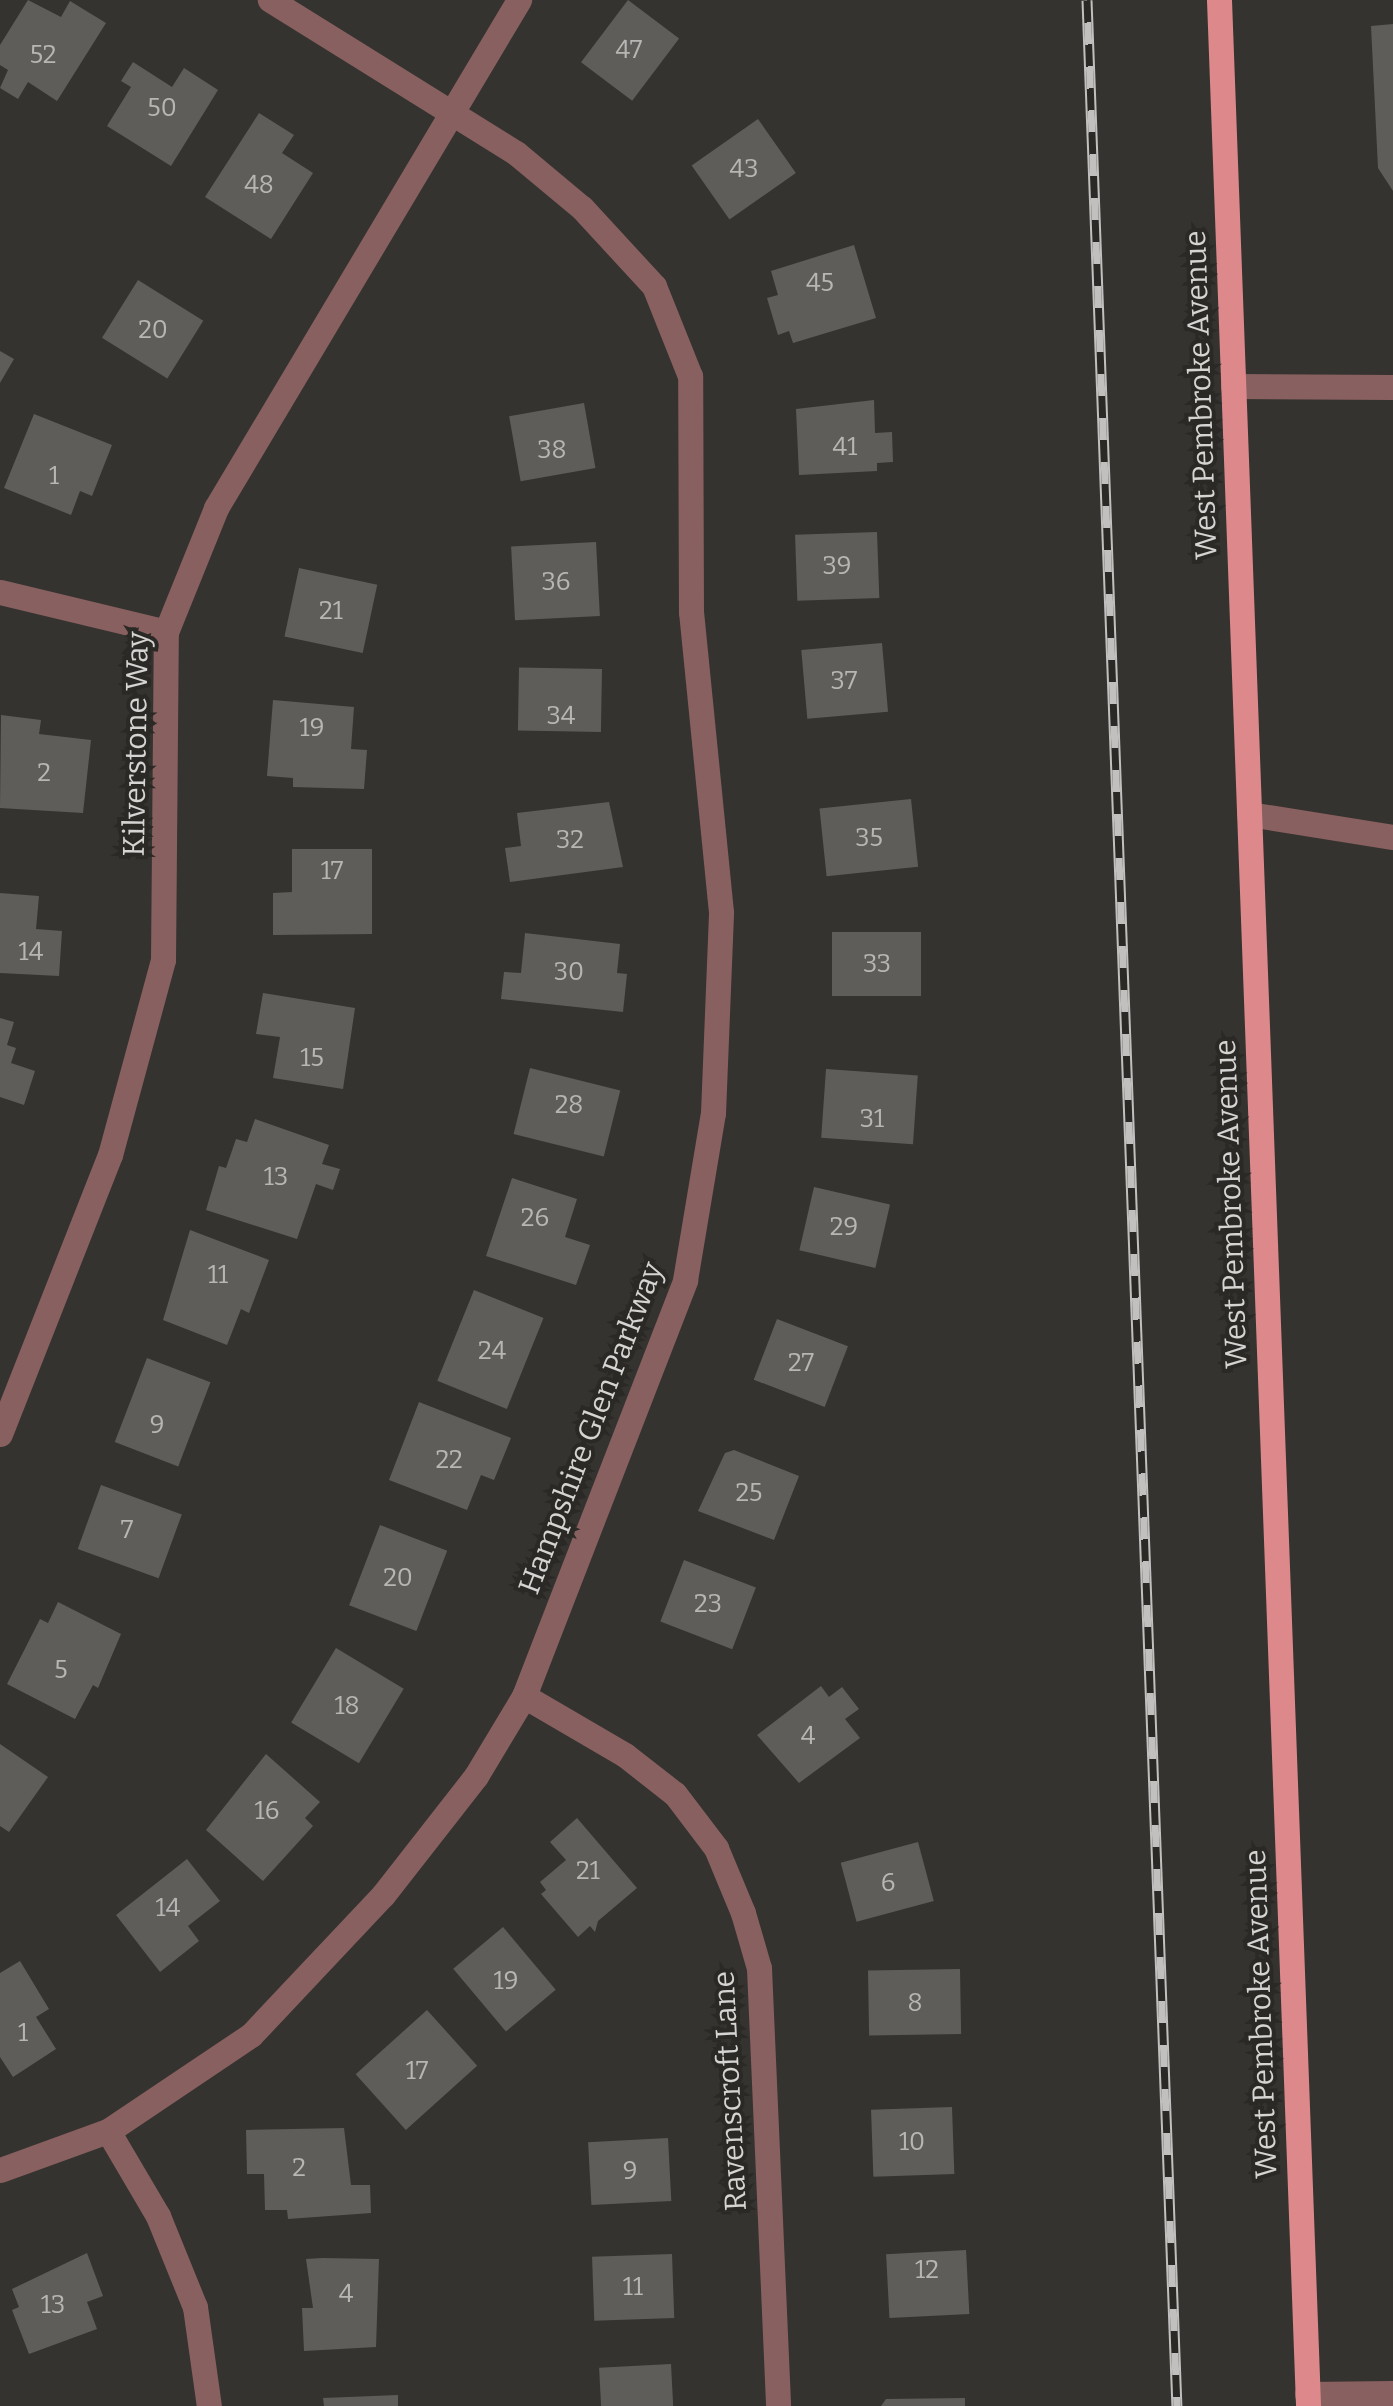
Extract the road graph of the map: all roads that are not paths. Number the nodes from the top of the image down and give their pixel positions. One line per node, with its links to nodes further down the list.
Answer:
1 (270, 0): 4 (street, Hampshire Glen Parkway)
2 (519, 0): 4 (street, Kilverstone Way)
3 (1218, 0): 5 (main road, West Pembroke Avenue)
4 (452, 113): 8 (street, Kilverstone Way); 12 (street, Hampshire Glen Parkway)
5 (1233, 386): 6 (street); 9 (main road, West Pembroke Avenue)
6 (1393, 387)
7 (0, 592): 8 (street)
8 (166, 632): 11 (street, Kilverstone Way)
9 (1249, 814): 10 (street); 16 (main road, West Pembroke Avenue)
10 (1393, 837)
11 (0, 1434)
12 (524, 1696): 13 (street, Hampshire Glen Parkway); 18 (street, Ravenscroft Lane)
13 (108, 2131): 14 (street, Hampshire Glen Parkway); 17 (street)
14 (0, 2170)
15 (1393, 2393): 16 (street)
16 (1307, 2400)
17 (209, 2406)
18 (778, 2406)

